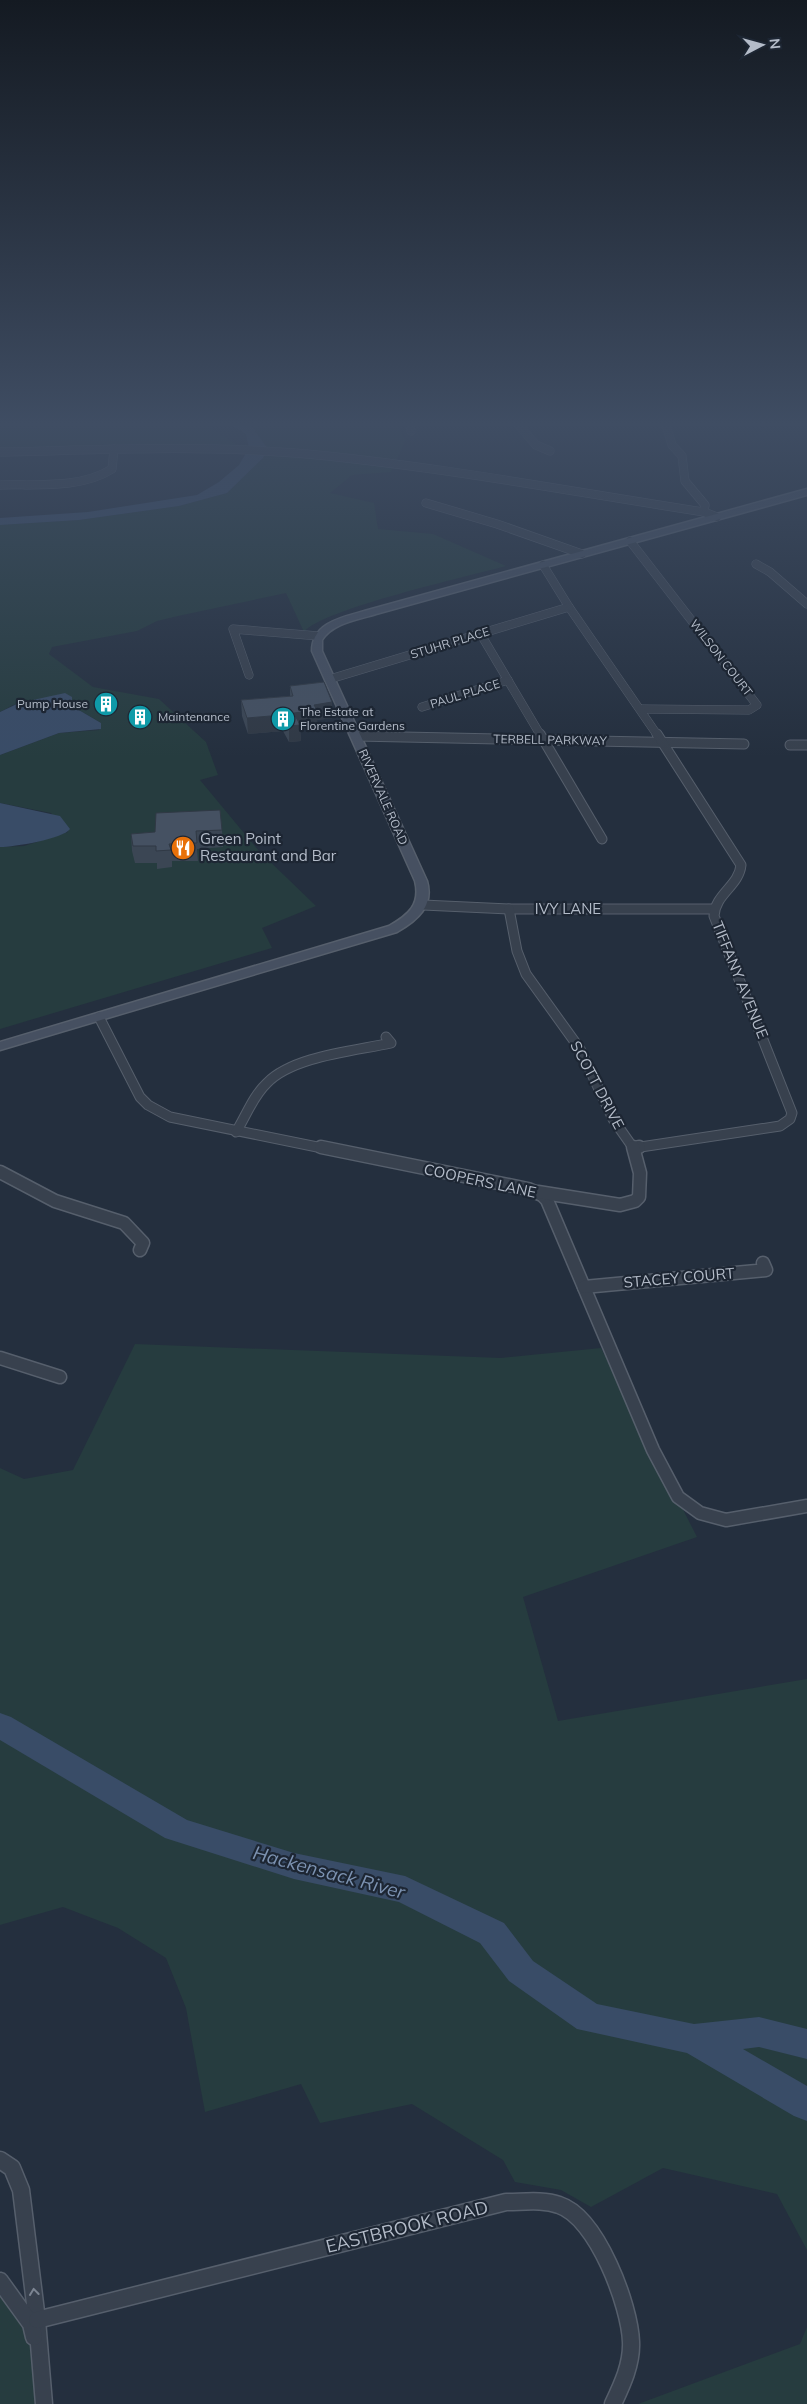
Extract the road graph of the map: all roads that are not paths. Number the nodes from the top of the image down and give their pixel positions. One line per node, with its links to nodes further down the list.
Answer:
1 (523, 533): 4 (street)
2 (658, 533): 3 (street)
3 (630, 541): 4 (street); 15 (street, WILSON COURT)
4 (582, 554): 6 (street)
5 (756, 564): 7 (street)
6 (543, 565): 8 (street, TIFFANY AVENUE); 10 (street)
7 (807, 604)
8 (569, 607): 9 (street, STUHR PLACE); 15 (street, TIFFANY AVENUE)
9 (480, 633): 12 (street, STUHR PLACE); 13 (street)
10 (319, 636): 11 (street); 12 (street, RIVERVALE ROAD)
11 (249, 675)
12 (330, 679): 16 (street, RIVERVALE ROAD)
13 (508, 680): 14 (street, PAUL PLACE); 17 (street)
14 (422, 707)
15 (641, 709): 18 (street, TIFFANY AVENUE)
16 (356, 736): 17 (street, TERBELL PARKWAY); 23 (street, RIVERVALE ROAD)
17 (544, 740): 18 (street, TERBELL PARKWAY); 22 (street)
18 (662, 742): 19 (street, TERBELL PARKWAY); 25 (street, TIFFANY AVENUE)
19 (744, 744)
20 (790, 744): 21 (street)
21 (807, 745)
22 (602, 839)
23 (423, 905): 24 (street, IVY LANE); 26 (street)
24 (509, 909): 25 (street, IVY LANE); 30 (street, SCOTT DRIVE)
25 (713, 909): 30 (street, TIFFANY AVENUE)
26 (99, 1017): 28 (street); 29 (street, COOPERS LANE)
27 (386, 1037): 29 (street)
28 (0, 1046)
29 (236, 1132): 32 (street, COOPERS LANE)
30 (634, 1148): 32 (street, SCOTT DRIVE)
31 (0, 1172): 33 (street)
32 (536, 1192): 35 (street, COOPERS LANE)
33 (140, 1250)
34 (763, 1263): 35 (street, STACEY COURT)
35 (584, 1287): 38 (street, COOPERS LANE)
36 (0, 1358): 37 (street)
37 (60, 1377)
38 (807, 1506)
39 (5, 2162): 41 (street, one-way to 39)
40 (0, 2281): 42 (street)
41 (37, 2320): 42 (street); 44 (street, EASTBROOK ROAD)
42 (39, 2358): 43 (street)
43 (44, 2404)
44 (614, 2404)

